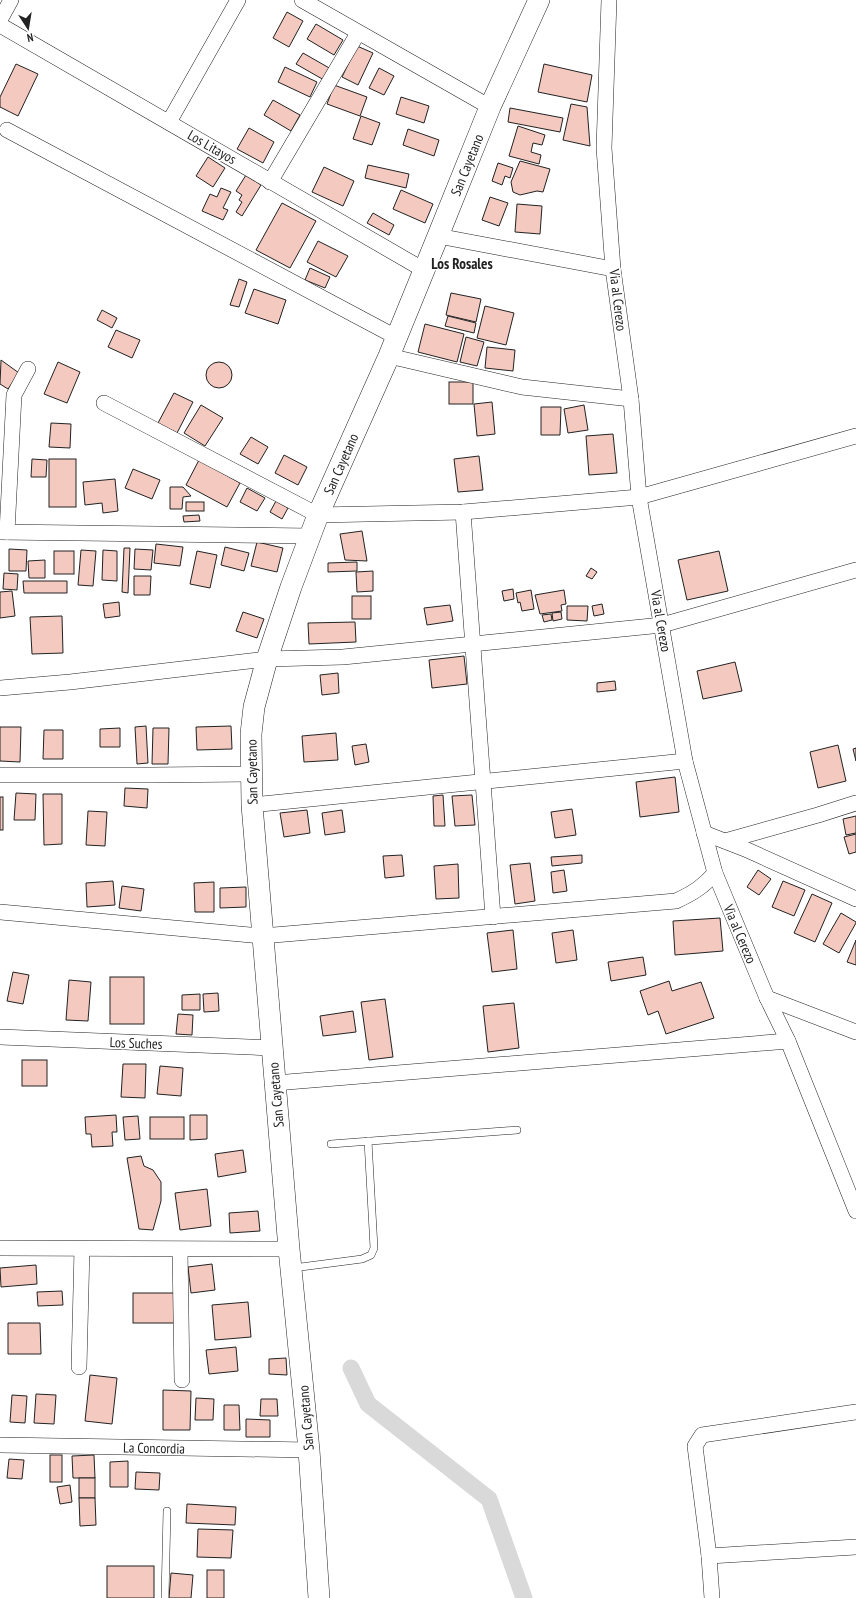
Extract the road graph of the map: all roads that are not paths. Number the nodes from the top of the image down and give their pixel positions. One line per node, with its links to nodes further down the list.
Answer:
1 (11, 0): 6 (street)
2 (238, 0): 10 (street)
3 (302, 0): 8 (street)
4 (539, 0): 9 (main road, San Cayetano)
5 (609, 0): 14 (street, Via al Cerezo)
6 (0, 20)
7 (0, 25): 10 (street, Los Litayos)
8 (358, 33): 9 (street); 12 (street)
9 (490, 107): 13 (main road, San Cayetano)
10 (169, 122): 12 (street, Los Litayos)
11 (7, 130): 16 (street)
12 (270, 182): 15 (street, Los Litayos)
13 (438, 236): 14 (street); 15 (main road, San Cayetano)
14 (614, 269): 18 (street, Via al Cerezo)
15 (424, 270): 16 (main road, San Cayetano)
16 (392, 346): 18 (street); 23 (main road, San Cayetano)
17 (28, 369): 24 (street)
18 (631, 399): 21 (street, Via al Cerezo)
19 (104, 403): 23 (street)
20 (856, 436): 21 (street)
21 (639, 497): 22 (street); 27 (street, Via al Cerezo)
22 (463, 512): 23 (street); 28 (street)
23 (318, 515): 25 (main road, San Cayetano)
24 (3, 532): 25 (street)
25 (310, 536): 29 (main road, San Cayetano)
26 (856, 570): 27 (street)
27 (662, 625): 28 (street); 31 (street, Via al Cerezo)
28 (472, 644): 29 (street); 34 (street)
29 (266, 659): 30 (street); 32 (main road, San Cayetano)
30 (0, 688)
31 (685, 761): 34 (street); 37 (street, Via al Cerezo)
32 (251, 774): 33 (street); 36 (main road, San Cayetano)
33 (0, 775)
34 (484, 782): 36 (street); 42 (street)
35 (856, 802): 38 (street)
36 (252, 805): 43 (main road, San Cayetano)
37 (704, 833): 38 (street); 39 (street, Via al Cerezo)
38 (725, 841): 40 (street)
39 (715, 873): 42 (street); 44 (street, Via al Cerezo)
40 (856, 899)
41 (0, 912): 43 (street)
42 (493, 917): 43 (street)
43 (262, 936): 48 (main road, San Cayetano)
44 (767, 998): 45 (street); 47 (street, Via al Cerezo)
45 (856, 1032)
46 (0, 1037): 48 (street, Los Suches)
47 (788, 1041): 49 (street); 53 (street, Via al Cerezo)
48 (272, 1048): 49 (main road, San Cayetano)
49 (275, 1083): 57 (main road, San Cayetano)
50 (517, 1130): 51 (lane)
51 (368, 1141): 52 (lane); 57 (lane)
52 (331, 1144)
53 (856, 1211)
54 (0, 1248): 55 (street)
55 (82, 1249): 56 (street); 58 (street)
56 (180, 1250): 57 (street); 59 (street)
57 (290, 1259): 62 (main road, San Cayetano)
58 (79, 1367)
59 (182, 1380)
60 (856, 1412): 65 (street)
61 (0, 1445): 62 (street, La Concordia)
62 (309, 1450): 67 (main road, San Cayetano)
63 (167, 1511): 66 (lane)
64 (856, 1547): 65 (street)
65 (710, 1556): 68 (street)
66 (165, 1598)
67 (319, 1598)
68 (712, 1598)

